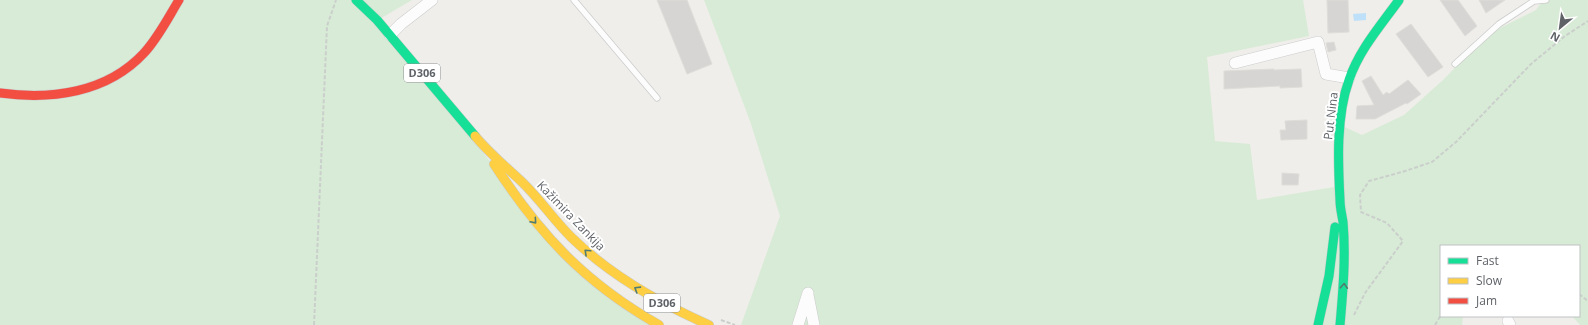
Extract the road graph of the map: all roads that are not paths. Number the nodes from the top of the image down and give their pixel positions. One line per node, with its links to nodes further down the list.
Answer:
1 (179, 0): 11 (main road)
2 (356, 0): 7 (main road, Kažimira Zankija / D306)
3 (432, 0): 7 (street)
4 (574, 0): 12 (lane)
5 (1398, 0): 10 (main road, Put Nina)
6 (1546, 0): 9 (lane)
7 (390, 34): 13 (main road, Kažimira Zankija / D306)
8 (1235, 63): 10 (street)
9 (1454, 64)
10 (1349, 78): 14 (main road, Put Nina)
11 (0, 93)
12 (657, 98)
13 (484, 148): 15 (main road, Kažimira Zankija / D306, one-way to 15); 16 (main road, Kažimira Zankija / D306, one-way to 13)
14 (1340, 202): 19 (main road, Put Nina); 20 (main road, Put Nina, one-way to 14)
15 (659, 325)
16 (709, 325)
17 (798, 325): 18 (street)
18 (814, 325)
19 (1318, 325)
20 (1340, 325)

